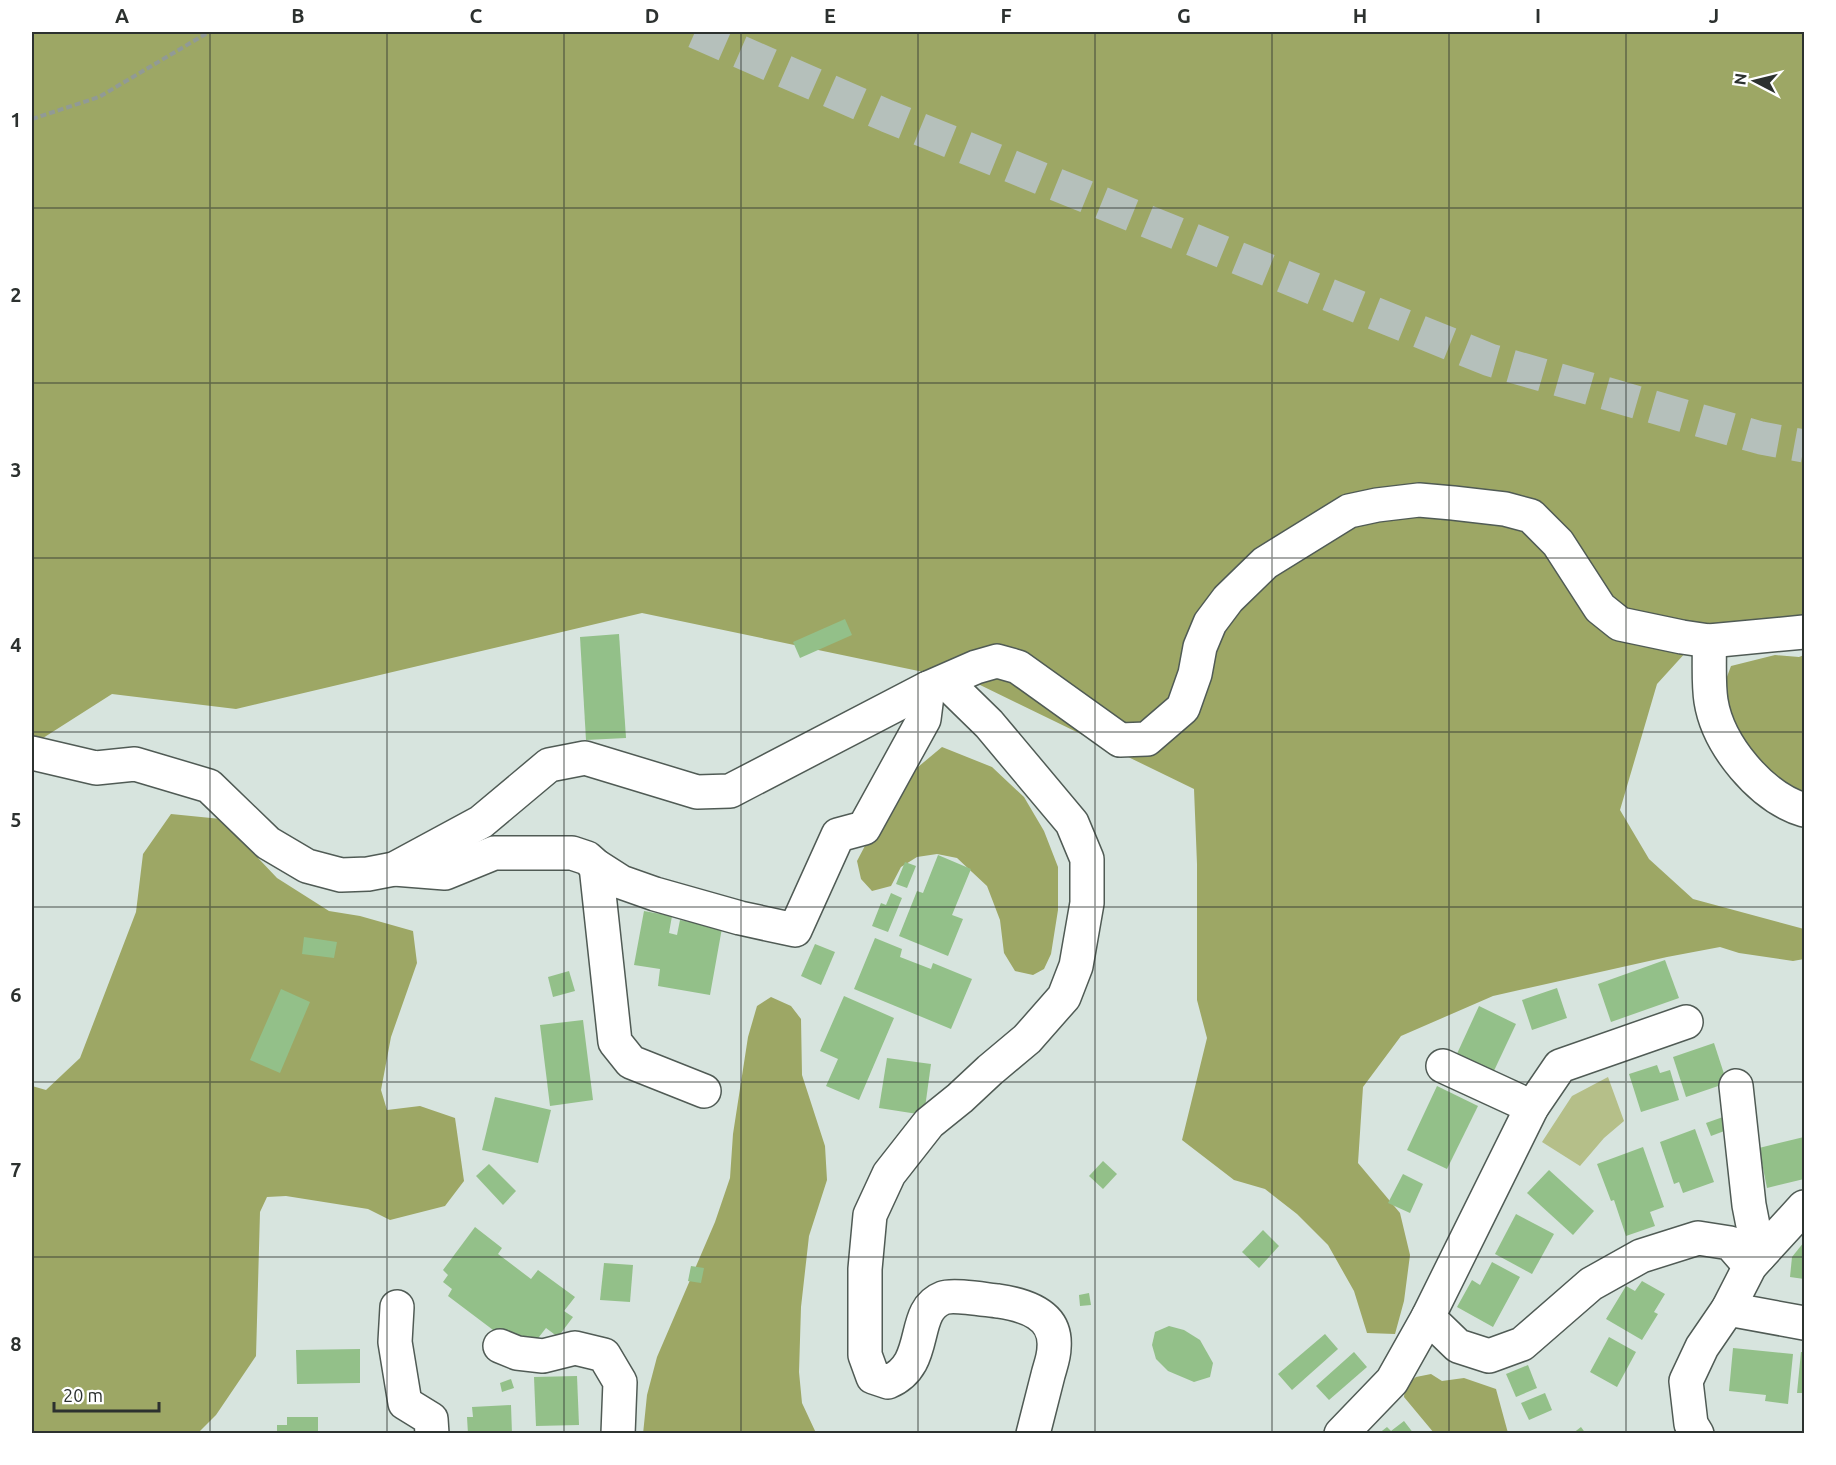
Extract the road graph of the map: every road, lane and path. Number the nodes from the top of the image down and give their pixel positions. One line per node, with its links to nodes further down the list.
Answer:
1 (209, 32): 2 (path)
2 (32, 119)
3 (1804, 632): 4 (street)
4 (1709, 640): 5 (street); 7 (street)
5 (937, 685): 8 (street); 9 (street); 24 (street)
6 (32, 753): 9 (street)
7 (1804, 810)
8 (596, 866): 9 (street); 13 (street)
9 (394, 868)
10 (1686, 1022): 14 (street)
11 (1443, 1066): 14 (street)
12 (1736, 1086): 16 (street)
13 (704, 1091)
14 (1532, 1107): 19 (street)
15 (1804, 1207): 16 (street)
16 (1755, 1261): 18 (street); 19 (street)
17 (397, 1307): 22 (street)
18 (1728, 1309): 20 (street); 26 (street)
19 (1428, 1317): 25 (street)
20 (1804, 1323)
21 (500, 1347): 23 (street)
22 (432, 1434)
23 (618, 1434)
24 (1033, 1434)
25 (1341, 1434)
26 (1697, 1434)

